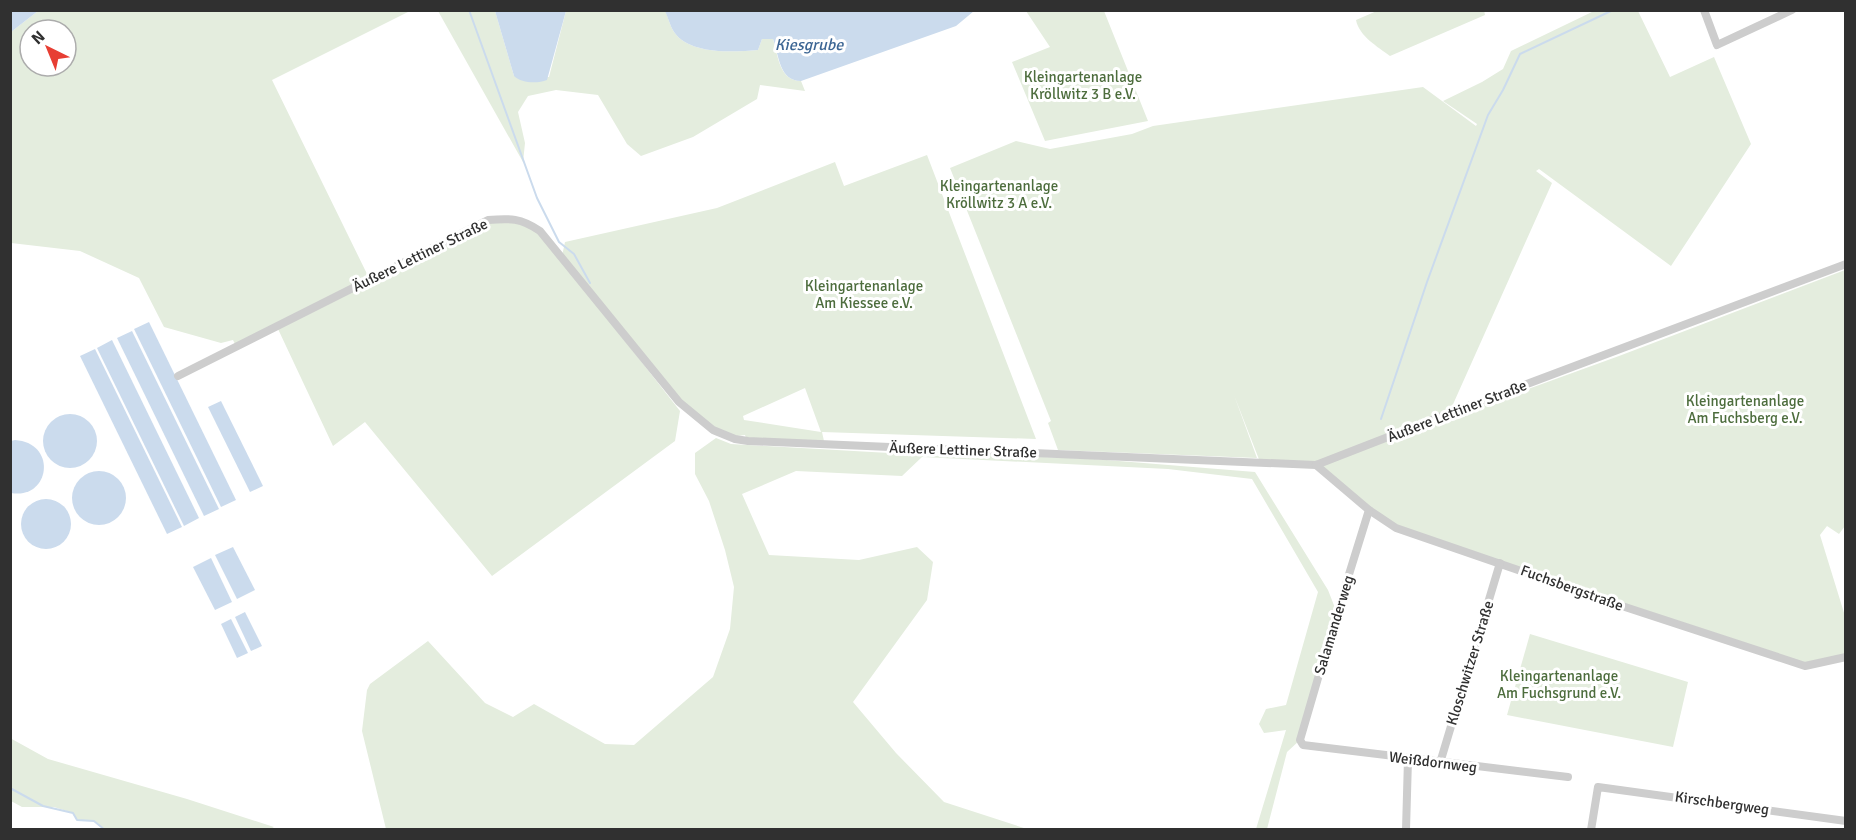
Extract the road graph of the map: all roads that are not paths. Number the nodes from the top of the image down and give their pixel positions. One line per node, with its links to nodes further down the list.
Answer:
1 (1704, 10): 2 (street)
2 (1792, 10)
3 (1845, 264): 5 (street, Äußere Lettiner Straße)
4 (178, 376): 5 (street, Äußere Lettiner Straße)
5 (1316, 465): 6 (street, Fuchsbergstraße)
6 (1369, 510): 7 (street, Fuchsbergstraße); 9 (street, Salamanderweg)
7 (1500, 563): 8 (street, Fuchsbergstraße); 11 (street, Kloschwitzer Straße)
8 (1845, 657)
9 (1300, 740): 10 (street, Weißdornweg)
10 (1408, 759): 11 (street, Weißdornweg); 14 (street)
11 (1440, 763): 12 (street, Weißdornweg)
12 (1568, 777)
13 (1845, 821): 15 (street, Kirschbergweg)
14 (1406, 830)
15 (1591, 830)

